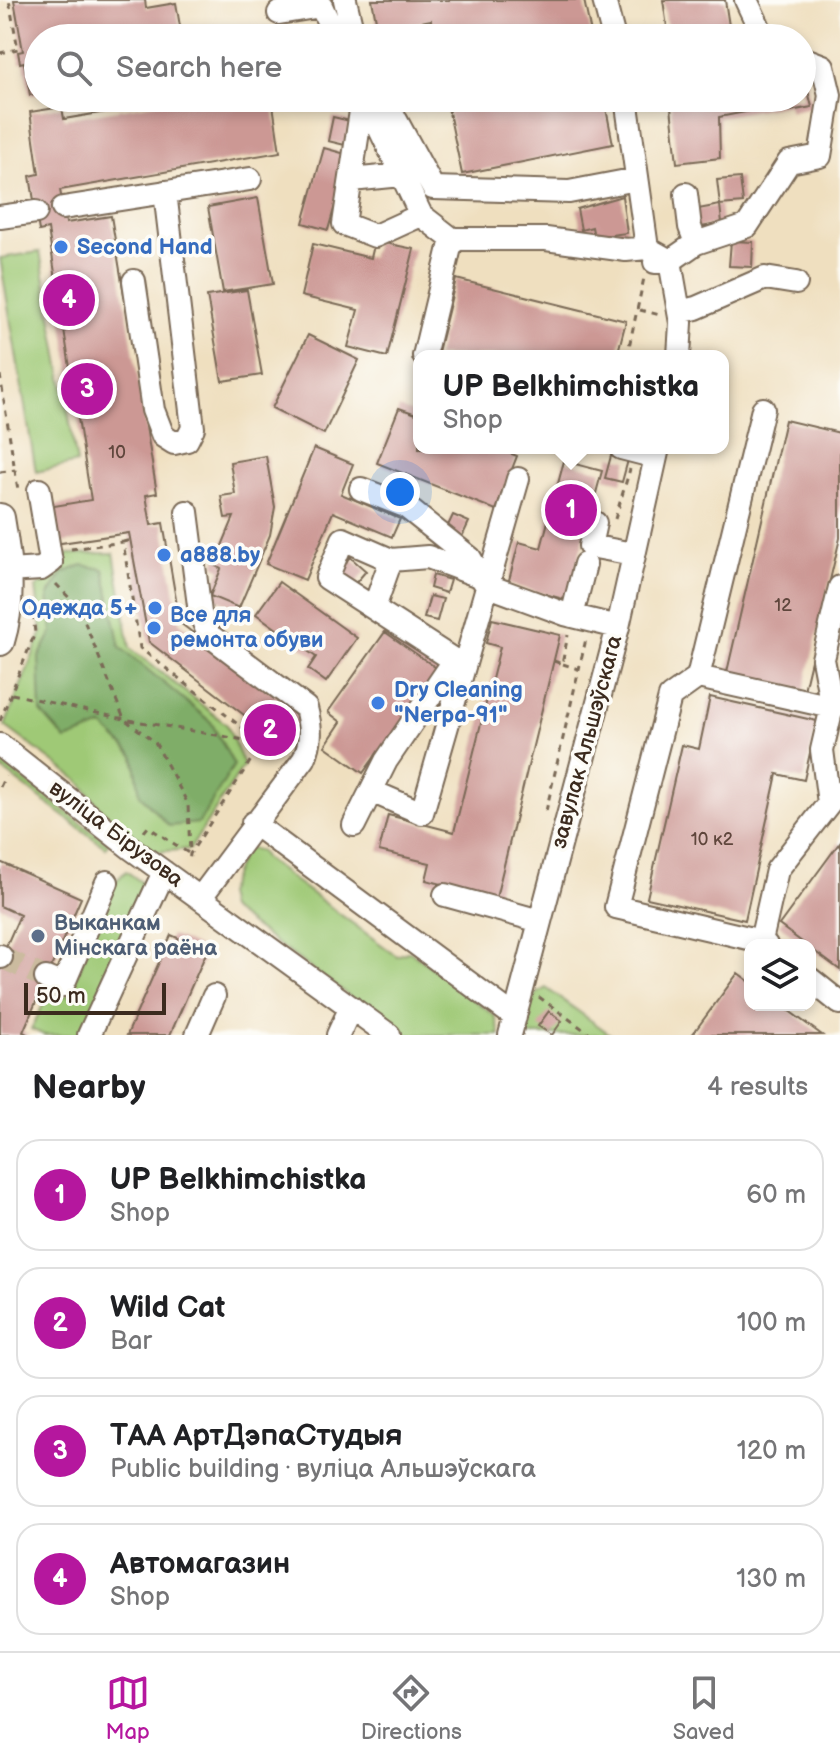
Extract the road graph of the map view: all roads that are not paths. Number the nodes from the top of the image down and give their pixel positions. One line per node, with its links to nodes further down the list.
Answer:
1 (345, 0): 6 (street)
2 (604, 0): 7 (street)
3 (746, 0): 8 (street)
4 (279, 13): 5 (street)
5 (329, 24)
6 (351, 24)
7 (610, 24)
8 (757, 24)
9 (816, 63): 25 (street)
10 (362, 112): 17 (street)
11 (371, 112): 14 (street)
12 (392, 112): 16 (street)
13 (628, 112): 16 (street)
14 (402, 175): 17 (street); 22 (street)
15 (250, 179): 18 (street)
16 (637, 179): 26 (street)
17 (351, 180): 22 (street)
18 (165, 192): 20 (street); 28 (street)
19 (686, 194): 25 (street)
20 (63, 208)
21 (36, 212): 23 (street)
22 (421, 215): 24 (street)
23 (0, 217)
24 (452, 239): 26 (street); 31 (street)
25 (696, 243): 27 (street)
26 (645, 255): 27 (street)
27 (670, 261): 30 (street)
28 (134, 281)
29 (796, 283): 30 (street)
30 (679, 312): 32 (street)
31 (425, 350)
32 (679, 350)
33 (763, 409): 52 (street)
34 (642, 454): 41 (street, завулак Альшэўскага)
35 (518, 479): 45 (street)
36 (361, 489): 45 (street)
37 (39, 490): 44 (street)
38 (187, 512): 57 (street)
39 (0, 518): 44 (main road)
40 (595, 523): 41 (street)
41 (633, 554): 49 (street, завулак Альшэўскага)
42 (391, 560): 45 (street); 47 (street); 47 (street)
43 (585, 564): 48 (street)
44 (8, 571): 50 (main road)
45 (482, 580): 48 (street); 51 (street)
46 (840, 587): 53 (street)
47 (374, 608): 51 (street)
48 (581, 618): 49 (street)
49 (618, 627): 63 (street, завулак Альшэўскага)
50 (0, 641)
51 (458, 663): 55 (street); 55 (street)
52 (698, 677): 53 (street); 64 (street)
53 (832, 707): 56 (street)
54 (0, 745): 59 (street, вуліца Бірузова)
55 (371, 791): 58 (street)
56 (835, 796): 65 (street)
57 (253, 823): 61 (street); 71 (street)
58 (354, 825)
59 (164, 872): 61 (street, вуліца Бірузова); 72 (street)
60 (107, 882): 66 (street)
61 (194, 892): 70 (street, вуліца Бірузова)
62 (445, 895): 63 (street)
63 (540, 921): 71 (street, завулак Альшэўскага)
64 (748, 939)
65 (765, 939)
66 (46, 978)
67 (816, 984): 69 (street)
68 (214, 996): 73 (street)
69 (840, 1003)
70 (351, 1007): 74 (street); 75 (street, вуліца Бірузова)
71 (512, 1026)
72 (89, 1035)
73 (197, 1035)
74 (338, 1035)
75 (389, 1035)

